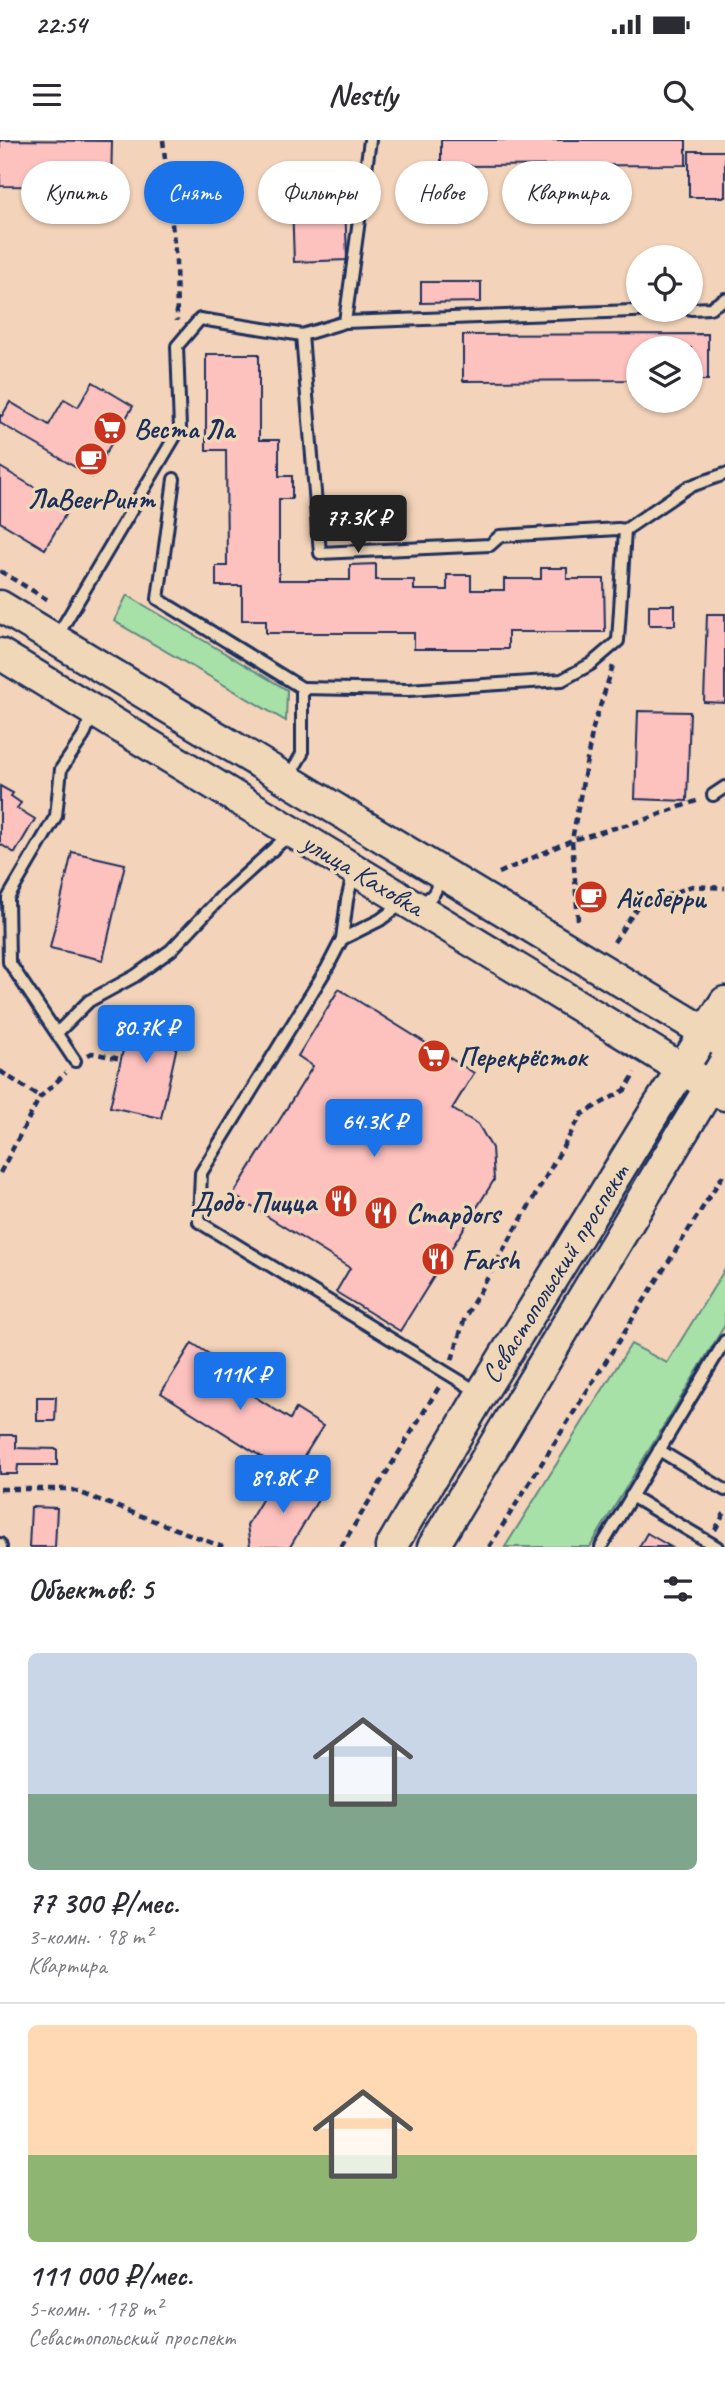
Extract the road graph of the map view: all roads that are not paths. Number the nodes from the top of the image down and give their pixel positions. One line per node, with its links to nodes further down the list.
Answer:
1 (370, 140): 5 (lane)
2 (725, 299): 3 (lane)
3 (703, 308)
4 (626, 311): 5 (lane)
5 (345, 322): 6 (lane)
6 (303, 335): 9 (lane); 11 (lane)
7 (725, 474): 9 (lane)
8 (174, 479): 13 (lane)
9 (625, 530): 13 (lane)
10 (0, 606): 11 (main road, улица Каховка)
11 (54, 640): 15 (main road, улица Каховка)
12 (0, 654): 14 (main road, улица Каховка)
13 (302, 688): 15 (lane)
14 (94, 711): 18 (main road, улица Каховка); 21 (lane)
15 (288, 778): 19 (main road, улица Каховка)
16 (725, 787): 17 (lane)
17 (713, 795)
18 (293, 832): 20 (main road, улица Каховка); 25 (lane)
19 (430, 866): 22 (lane); 26 (main road, улица Каховка)
20 (355, 868): 22 (main road, улица Каховка); 23 (lane)
21 (4, 895): 25 (lane)
22 (406, 900): 23 (lane); 28 (main road, улица Каховка)
23 (342, 939): 31 (lane)
24 (725, 1002): 26 (main road, Севастопольский проспект)
25 (57, 1033): 27 (lane)
26 (716, 1038): 28 (main road, Севастопольский проспект)
27 (75, 1061)
28 (682, 1071): 29 (main road, улица Каховка); 31 (main road, Севастопольский проспект)
29 (720, 1081): 36 (main road, Севастопольский проспект)
30 (725, 1341): 32 (lane)
31 (481, 1394): 35 (main road, Севастопольский проспект)
32 (659, 1450): 33 (lane); 34 (lane)
33 (725, 1490)
34 (631, 1496): 37 (lane); 38 (lane)
35 (391, 1547)
36 (433, 1547)
37 (601, 1547)
38 (717, 1547)

